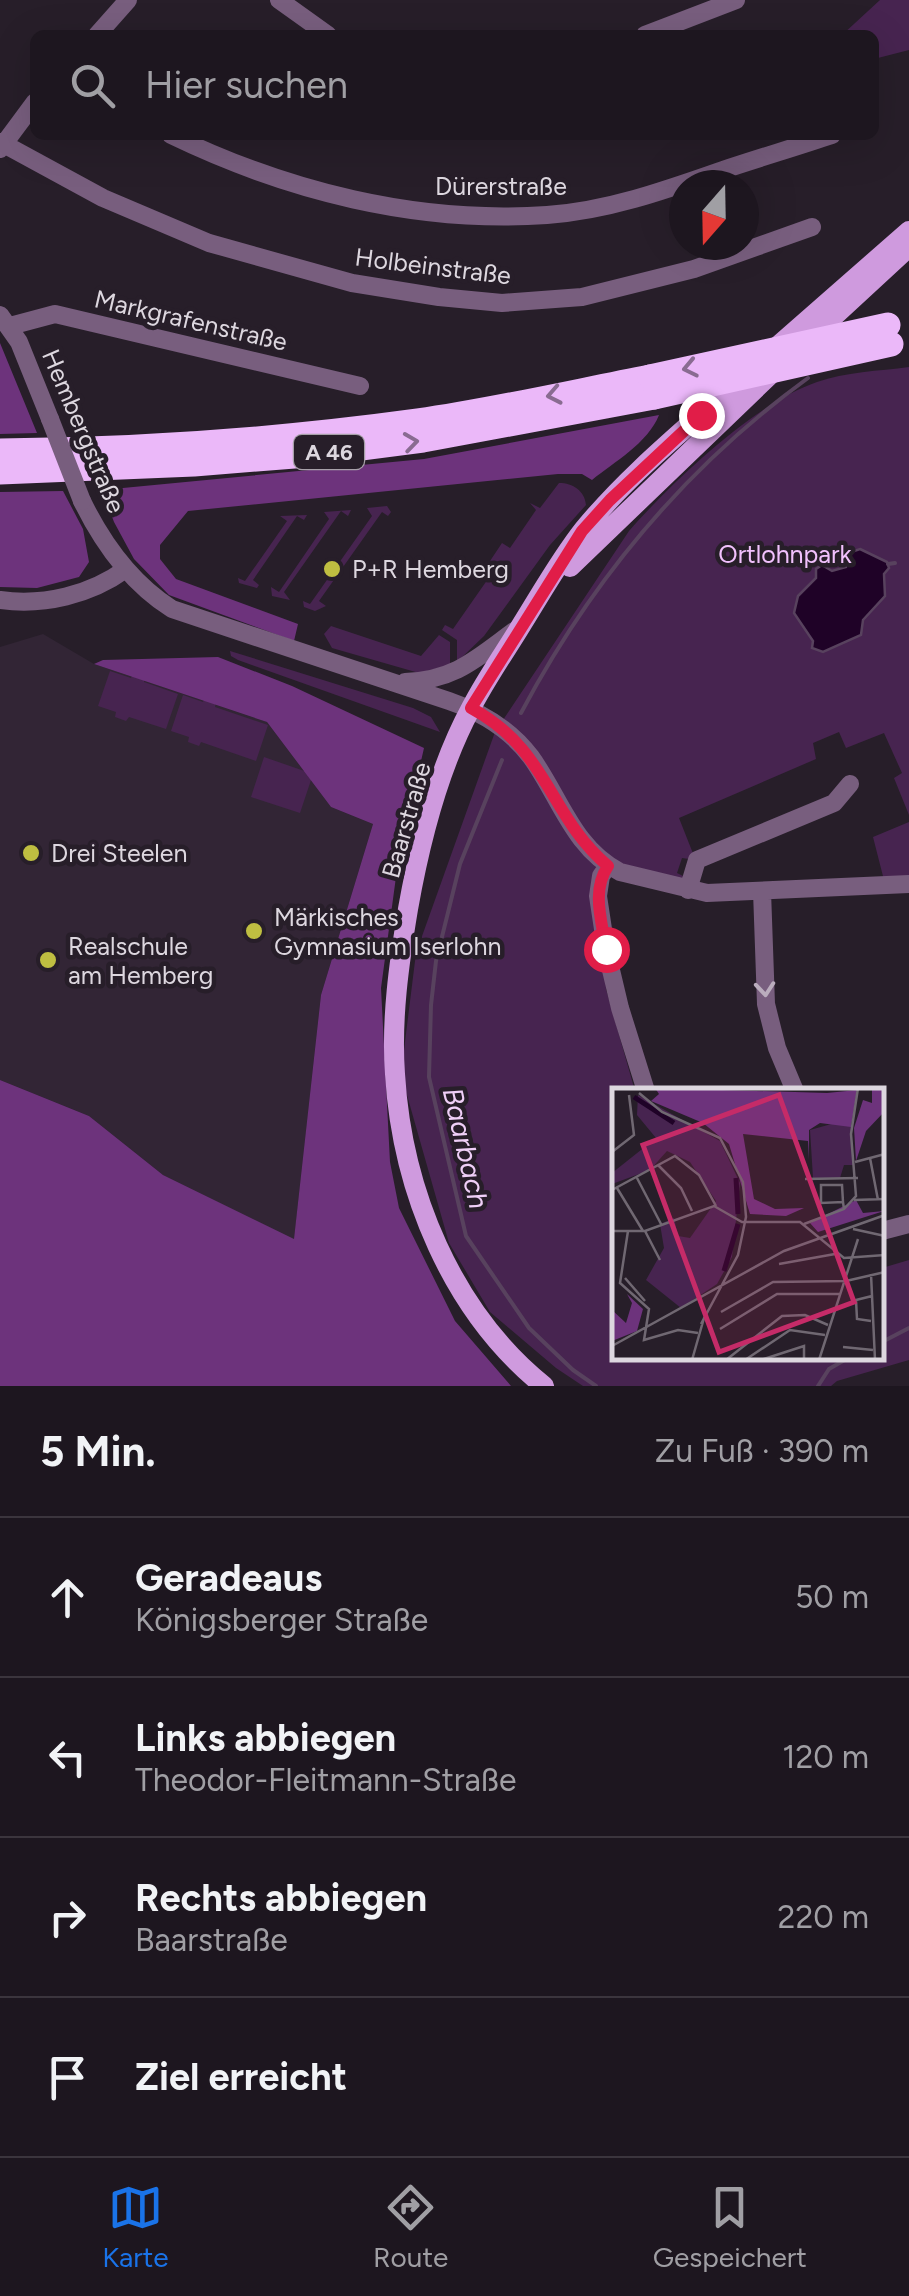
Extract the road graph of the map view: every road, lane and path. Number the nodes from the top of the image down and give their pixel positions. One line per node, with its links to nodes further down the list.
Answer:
1 (128, 0): 4 (street)
2 (278, 0): 5 (street)
3 (736, 0): 6 (street)
4 (101, 30)
5 (321, 30)
6 (658, 30)
7 (30, 112): 10 (street)
8 (181, 140): 9 (street, Dürerstraße)
9 (817, 140)
10 (1, 145): 11 (street, Holbeinstraße)
11 (812, 227)
12 (909, 231): 22 (main road, Baarstraße)
13 (909, 247): 22 (main road, Baarstraße)
14 (5, 320): 16 (street, Markgrafenstraße); 20 (street, Hembergstraße, bridge)
15 (899, 332): 17 (highway, A 46, bridge)
16 (360, 386)
17 (652, 387): 18 (highway, A 46, one-way to 18); 19 (highway, A 46, one-way to 17)
18 (0, 449)
19 (0, 472)
20 (123, 566): 21 (street); 24 (street, Hembergstraße)
21 (0, 600)
22 (534, 605): 23 (main road, Baarstraße)
23 (522, 625): 24 (street, Hembergstraße); 25 (main road, Baarstraße)
24 (395, 682): 25 (street, Hembergstraße)
25 (471, 708): 27 (street, Hembergstraße); 35 (main road, Baarstraße)
26 (850, 784): 29 (street)
27 (608, 866): 29 (street); 31 (street)
28 (909, 884): 30 (street)
29 (688, 890): 30 (street)
30 (762, 891): 32 (street, one-way to 32)
31 (645, 1088)
32 (795, 1088)
33 (909, 1224): 34 (street)
34 (884, 1230)
35 (544, 1386)

